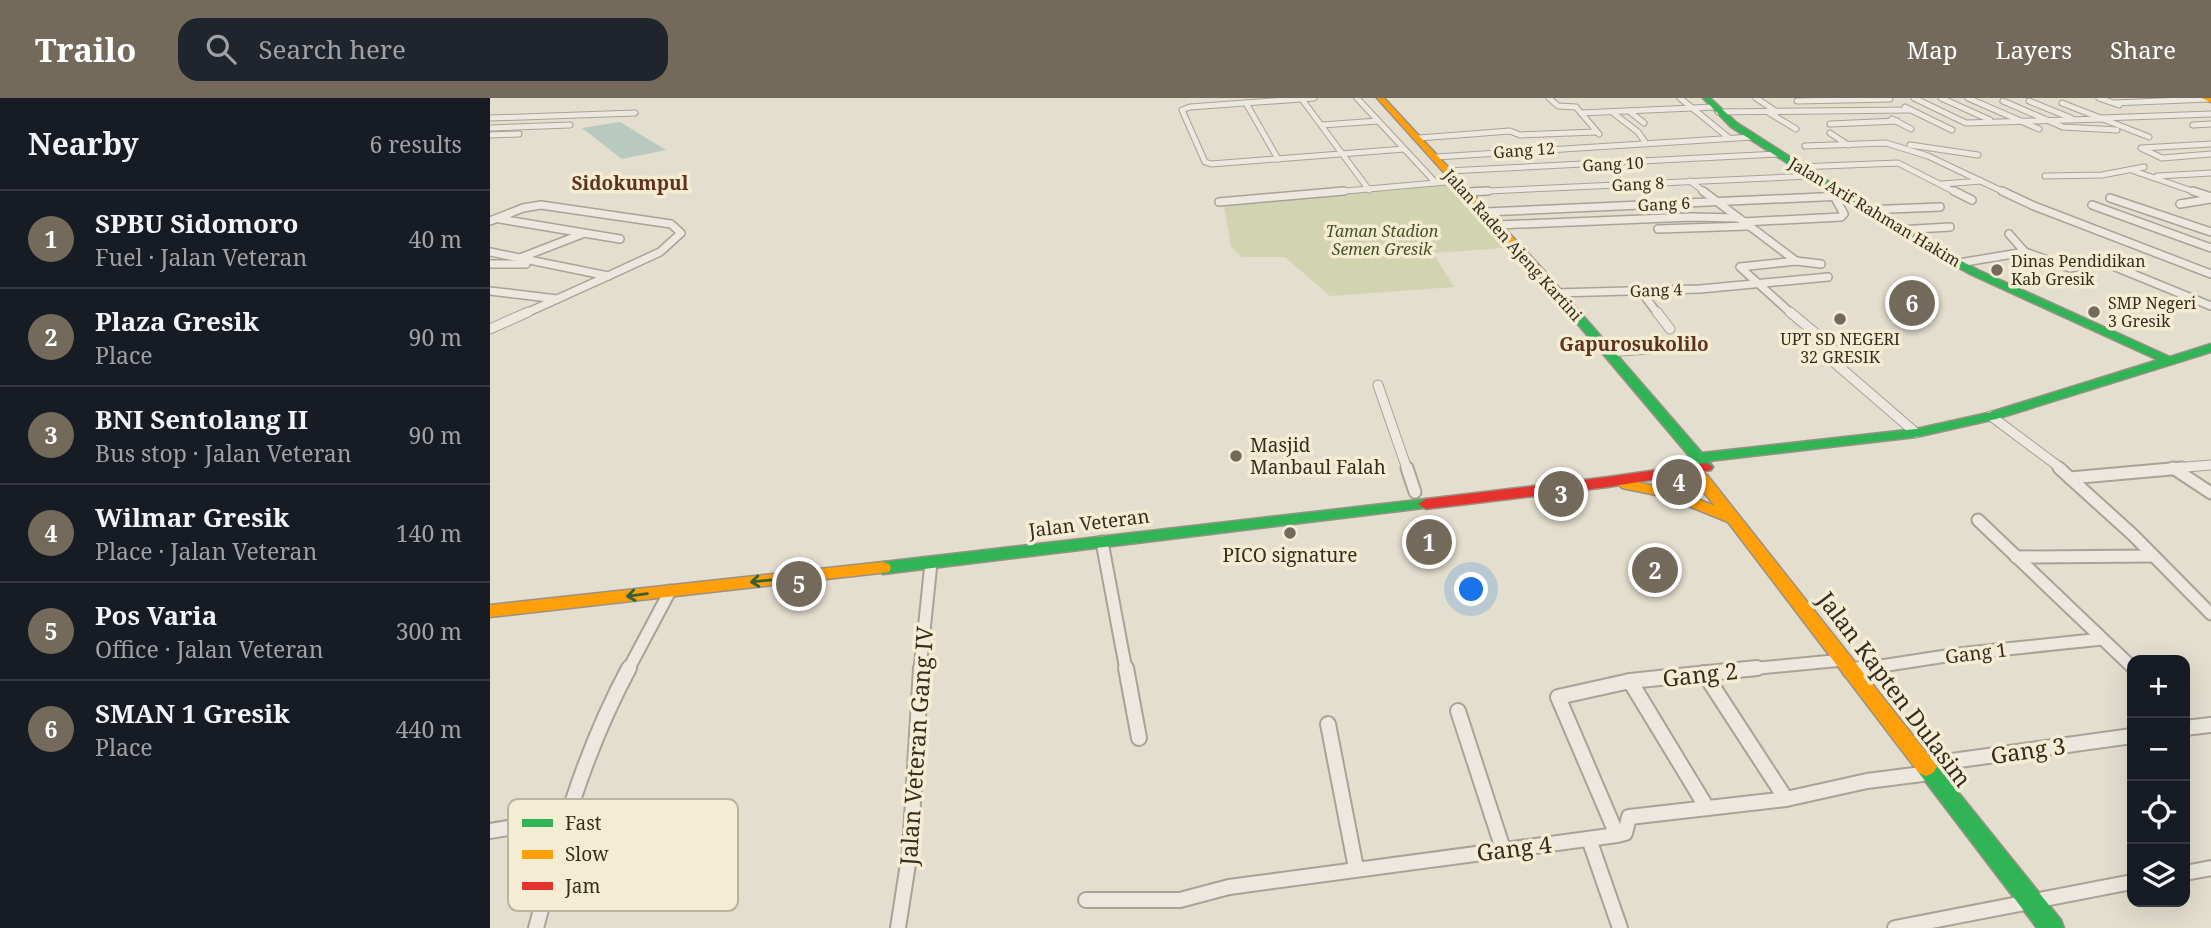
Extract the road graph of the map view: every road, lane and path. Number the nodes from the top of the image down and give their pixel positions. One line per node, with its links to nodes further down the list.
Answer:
1 (1302, 98): 2 (street); 22 (street); 54 (street)
2 (1314, 98)
3 (1357, 98): 47 (street)
4 (1372, 98): 93 (main road, Jalan Raden Ajeng Kartini)
5 (1380, 98): 70 (main road, Jalan Raden Ajeng Kartini)
6 (1549, 98): 38 (street)
7 (1681, 98): 28 (street)
8 (1756, 98): 35 (street)
9 (1914, 98): 24 (street)
10 (1941, 98): 21 (street)
11 (1968, 98): 49 (street)
12 (2099, 98): 26 (street)
13 (1834, 99): 14 (street); 17 (street)
14 (1861, 99): 15 (street)
15 (1888, 99): 23 (street)
16 (2208, 99): 18 (street)
17 (1800, 100): 36 (street); 39 (street)
18 (2158, 100): 26 (street); 40 (street)
19 (2003, 101): 46 (street)
20 (2029, 101): 45 (street)
21 (1951, 102): 24 (street); 50 (street)
22 (1246, 103): 85 (street); 85 (street)
23 (1898, 103): 24 (street); 30 (street)
24 (1925, 103): 50 (street)
25 (2062, 103): 44 (street)
26 (2114, 103): 42 (street)
27 (1712, 105): 28 (street); 34 (street); 69 (main road, Jalan Arif Rahman Hakim)
28 (1689, 108): 31 (street); 71 (street)
29 (1877, 110): 30 (street); 36 (street); 48 (street)
30 (1910, 110): 62 (street)
31 (1629, 111): 33 (street); 51 (street)
32 (500, 112): 43 (street)
33 (1612, 112): 38 (street); 72 (street)
34 (1768, 112): 35 (street); 58 (street)
35 (1777, 112): 39 (street)
36 (1827, 112): 39 (street); 56 (street)
37 (635, 113): 43 (street)
38 (1581, 113): 64 (street)
39 (1815, 113): 56 (street)
40 (2190, 114): 41 (street); 42 (street)
41 (2211, 114)
42 (2147, 115): 44 (street)
43 (490, 118)
44 (2102, 118): 45 (street); 68 (street)
45 (2075, 119): 46 (street); 61 (street)
46 (2048, 120): 49 (street); 61 (street)
47 (1378, 121): 54 (street); 78 (street)
48 (1897, 121): 56 (street); 59 (street)
49 (2020, 121): 50 (street); 60 (street)
50 (1994, 122)
51 (1644, 123)
52 (2211, 124): 55 (street)
53 (570, 125): 57 (street)
54 (1321, 125): 79 (street)
55 (2193, 125)
56 (1842, 126)
57 (490, 128)
58 (1796, 129)
59 (1912, 129)
60 (2039, 129)
61 (2100, 129): 63 (street)
62 (1952, 130)
63 (2118, 130)
64 (1596, 132): 70 (street); 73 (street)
65 (535, 133): 67 (street)
66 (1830, 133): 76 (street)
67 (490, 135)
68 (2150, 136)
69 (1753, 137): 71 (street, Gang 12); 80 (main road, Jalan Arif Rahman Hakim)
70 (1419, 138): 83 (main road, Jalan Raden Ajeng Kartini)
71 (1729, 138): 72 (street, Gang 12)
72 (1645, 142): 73 (street, Gang 12)
73 (1613, 144): 83 (street, Gang 12)
74 (1886, 144): 76 (street); 82 (street); 95 (street)
75 (2211, 144): 84 (street)
76 (1848, 145): 77 (street)
77 (1805, 146)
78 (1404, 149): 79 (street); 93 (street)
79 (1343, 154): 85 (street); 97 (street)
80 (1778, 154): 89 (main road, Jalan Arif Rahman Hakim); 93 (street, Gang 10)
81 (2211, 154): 84 (street)
82 (1978, 155)
83 (1436, 158): 93 (main road, Jalan Raden Ajeng Kartini)
84 (2162, 158): 86 (street)
85 (1278, 159)
86 (2180, 164)
87 (2144, 167): 88 (street)
88 (2130, 169): 91 (street); 92 (street)
89 (1804, 171): 94 (street, Gang 8); 96 (street, Gang 8); 99 (main road, Jalan Arif Rahman Hakim)
90 (2211, 173): 92 (street)
91 (2045, 176)
92 (2151, 177): 101 (street)
93 (1443, 179): 97 (street, Gang 10); 98 (main road, Jalan Raden Ajeng Kartini); 148 (main road, Jalan Raden Ajeng Kartini)
94 (1690, 181): 98 (street, Gang 8); 104 (street)
95 (1984, 181): 96 (street); 129 (street)
96 (1942, 184): 102 (street, Gang 8)
97 (1370, 190): 103 (street, Gang 10)
98 (1466, 191): 109 (main road, Jalan Raden Ajeng Kartini)
99 (1838, 196): 104 (street, Gang 6); 108 (main road, Jalan Arif Rahman Hakim); 111 (street)
100 (2110, 198): 116 (street)
101 (2211, 198): 105 (street)
102 (1972, 200)
103 (1219, 202)
104 (1717, 202): 109 (street, Gang 6); 111 (street)
105 (2180, 204)
106 (2092, 205): 120 (street)
107 (1940, 206): 108 (street)
108 (1865, 210): 115 (main road, Jalan Arif Rahman Hakim)
109 (1485, 212): 112 (main road, Jalan Raden Ajeng Kartini)
110 (494, 220): 117 (street); 130 (street)
111 (1743, 222): 112 (street); 114 (street); 124 (street)
112 (1497, 225): 135 (main road, Jalan Raden Ajeng Kartini)
113 (1950, 227): 115 (street)
114 (1658, 229)
115 (1898, 230): 125 (main road, Jalan Arif Rahman Hakim)
116 (2211, 232)
117 (584, 233): 119 (street); 123 (street)
118 (2009, 234): 122 (street)
119 (620, 239)
120 (2211, 248)
121 (490, 252): 123 (street)
122 (2025, 252): 125 (street); 137 (street)
123 (520, 258): 128 (street)
124 (1796, 261): 127 (street); 132 (street)
125 (1959, 263): 143 (main road, Jalan Arif Rahman Hakim)
126 (490, 264): 128 (street)
127 (1822, 264)
128 (547, 265): 130 (street)
129 (2211, 274)
130 (608, 276): 136 (street)
131 (1828, 277): 132 (street, Gang 4)
132 (1755, 283): 133 (street, Gang 4); 146 (street)
133 (1640, 290): 135 (street, Gang 4); 139 (street)
134 (490, 291): 136 (street)
135 (1556, 293): 142 (main road, Jalan Raden Ajeng Kartini)
136 (558, 299): 138 (street)
137 (2211, 306)
138 (490, 328)
139 (1670, 329)
140 (1703, 345): 142 (street)
141 (2211, 348): 143 (main road)
142 (1608, 352): 148 (main road, Jalan Raden Ajeng Kartini)
143 (2170, 361): 145 (main road)
144 (1378, 385): 152 (street)
145 (1985, 418): 146 (main road); 150 (street)
146 (1916, 433): 148 (main road)
147 (2211, 465): 149 (street)
148 (1697, 466): 151 (main road, Jalan Veteran); 152 (main road, Jalan Veteran); 154 (main road, Jalan Kapten Dulasim)
149 (2173, 468): 150 (street); 153 (street)
150 (2070, 478): 158 (street)
151 (1608, 482): 154 (main road); 156 (main road, Jalan Veteran)
152 (1415, 492): 160 (main road, Jalan Veteran)
153 (2211, 493)
154 (1734, 519): 168 (main road, Jalan Kapten Dulasim)
155 (1978, 520): 157 (street)
156 (1102, 542): 159 (main road, Jalan Veteran); 176 (street)
157 (2016, 556): 158 (street); 166 (street)
158 (2153, 556): 165 (street)
159 (931, 563): 160 (main road, Jalan Veteran); 194 (street, Jalan Veteran Gang IV)
160 (816, 569): 161 (main road, Jalan Veteran)
161 (708, 580): 162 (main road, Jalan Veteran); 163 (main road, Jalan Veteran)
162 (670, 591): 164 (main road, Jalan Veteran, one-way to 164); 178 (street)
163 (490, 599)
164 (490, 611)
165 (2211, 614)
166 (2102, 639): 167 (street); 168 (street, Gang 1)
167 (2127, 662)
168 (1847, 666): 169 (street, Gang 2); 177 (main road, Jalan Kapten Dulasim)
169 (1704, 673): 170 (street, Gang 2); 179 (street)
170 (1630, 681): 180 (street); 183 (street, Gang 2)
171 (1458, 711): 185 (street)
172 (1328, 724): 186 (street)
173 (2211, 725): 174 (street)
174 (2190, 728)
175 (2127, 737): 177 (street, Gang 3)
176 (1139, 738)
177 (1926, 769): 179 (street); 191 (main road, Jalan Kapten Dulasim)
178 (572, 799)
179 (1786, 799): 180 (street)
180 (1707, 808): 183 (street)
181 (508, 828): 182 (street)
182 (490, 831)
183 (1617, 835): 184 (street, Gang 4)
184 (1589, 839): 185 (street, Gang 4); 195 (street)
185 (1503, 849): 186 (street, Gang 4)
186 (1356, 868): 190 (street, Gang 4)
187 (2211, 868): 188 (street)
188 (2190, 872)
189 (2127, 883): 191 (street)
190 (1086, 901)
191 (2030, 901): 196 (street); 197 (main road, Jalan Kapten Dulasim)
192 (540, 911): 193 (street)
193 (536, 928)
194 (898, 928)
195 (1620, 928)
196 (1895, 928)
197 (2052, 928)

